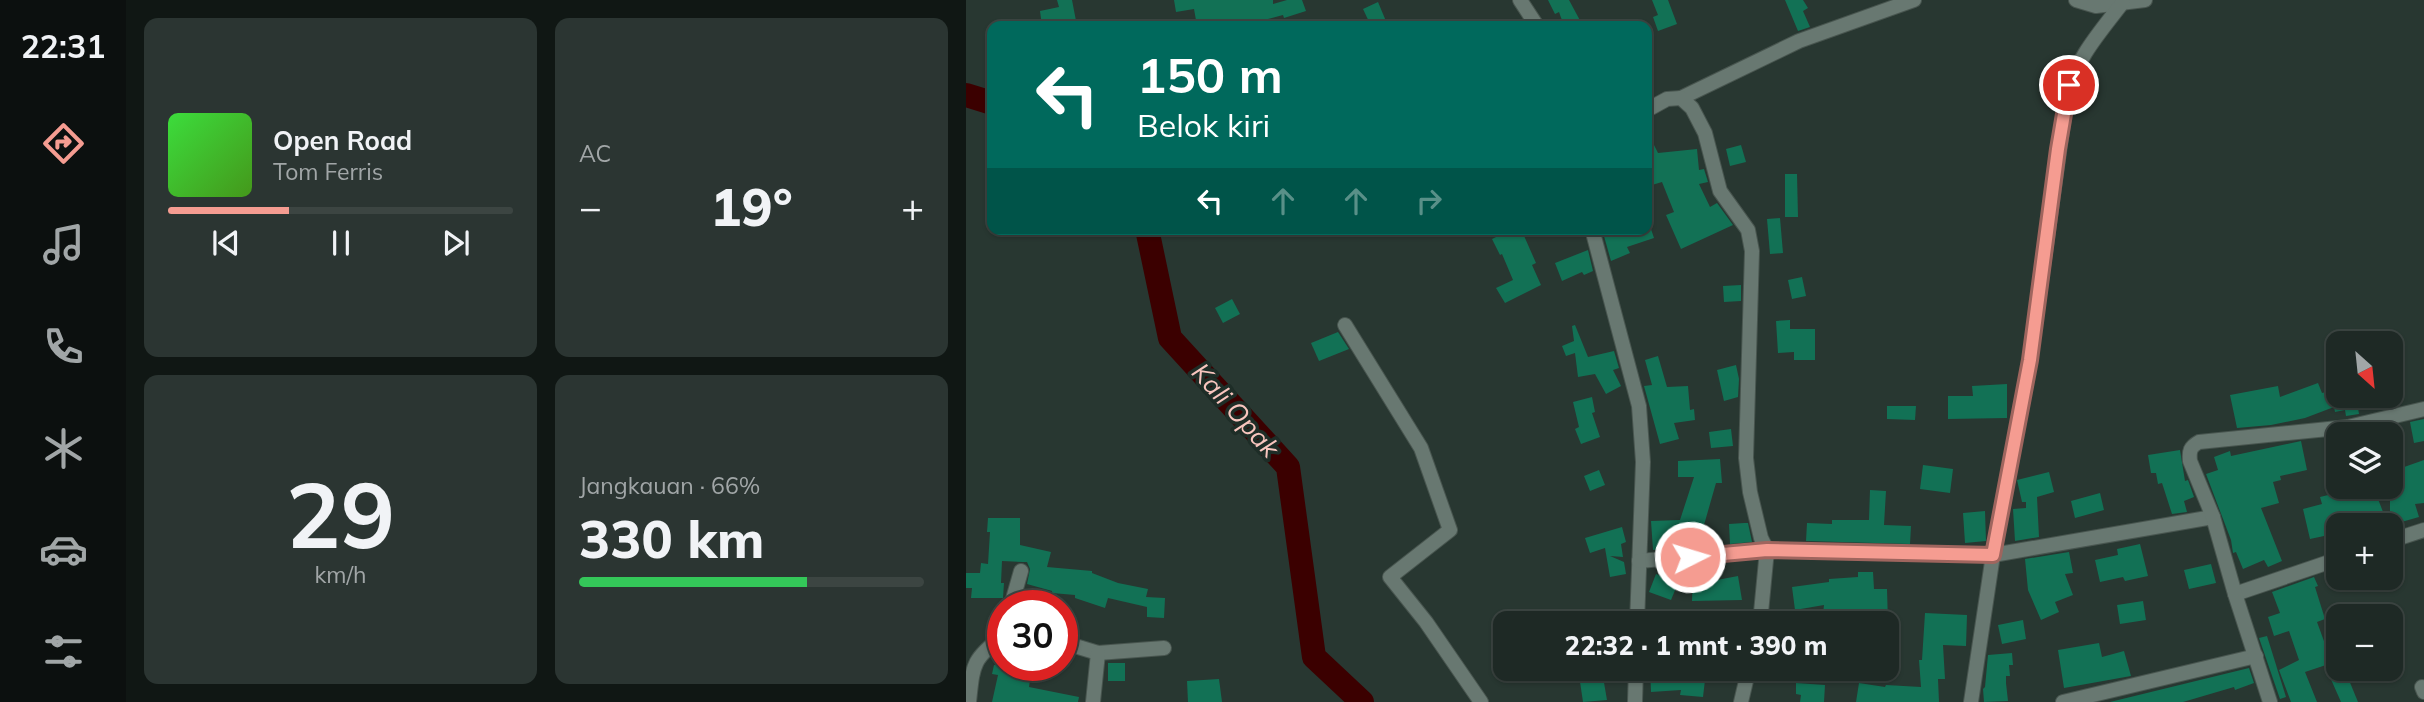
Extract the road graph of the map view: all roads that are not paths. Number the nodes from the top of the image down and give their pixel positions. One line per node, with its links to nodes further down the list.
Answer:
1 (1520, 0): 6 (street)
2 (1914, 0): 7 (street)
3 (2076, 0): 5 (street)
4 (2145, 0): 5 (street)
5 (2123, 2): 16 (street)
6 (1534, 21)
7 (1681, 98): 8 (street); 15 (street)
8 (1652, 107)
9 (1594, 235): 17 (street)
10 (1345, 325): 33 (street)
11 (2424, 409): 12 (street)
12 (2213, 517): 16 (street); 21 (street)
13 (2424, 530): 14 (street)
14 (2403, 537)
15 (1767, 550): 16 (street); 17 (street); 23 (street)
16 (1993, 555): 36 (street)
17 (1639, 561): 22 (street)
18 (2326, 563): 21 (street)
19 (1021, 571): 20 (street)
20 (1016, 590)
21 (2235, 594): 28 (street)
22 (1637, 611)
23 (1761, 611)
24 (1078, 647): 27 (street)
25 (987, 648): 31 (street)
26 (1164, 648): 27 (street)
27 (1098, 653): 32 (street)
28 (2256, 656): 37 (street); 38 (street)
29 (1636, 681): 34 (street)
30 (1746, 681): 35 (street)
31 (969, 702)
32 (1093, 702)
33 (1481, 702)
34 (1635, 702)
35 (1741, 702)
36 (1970, 702)
37 (2063, 702)
38 (2270, 702)

